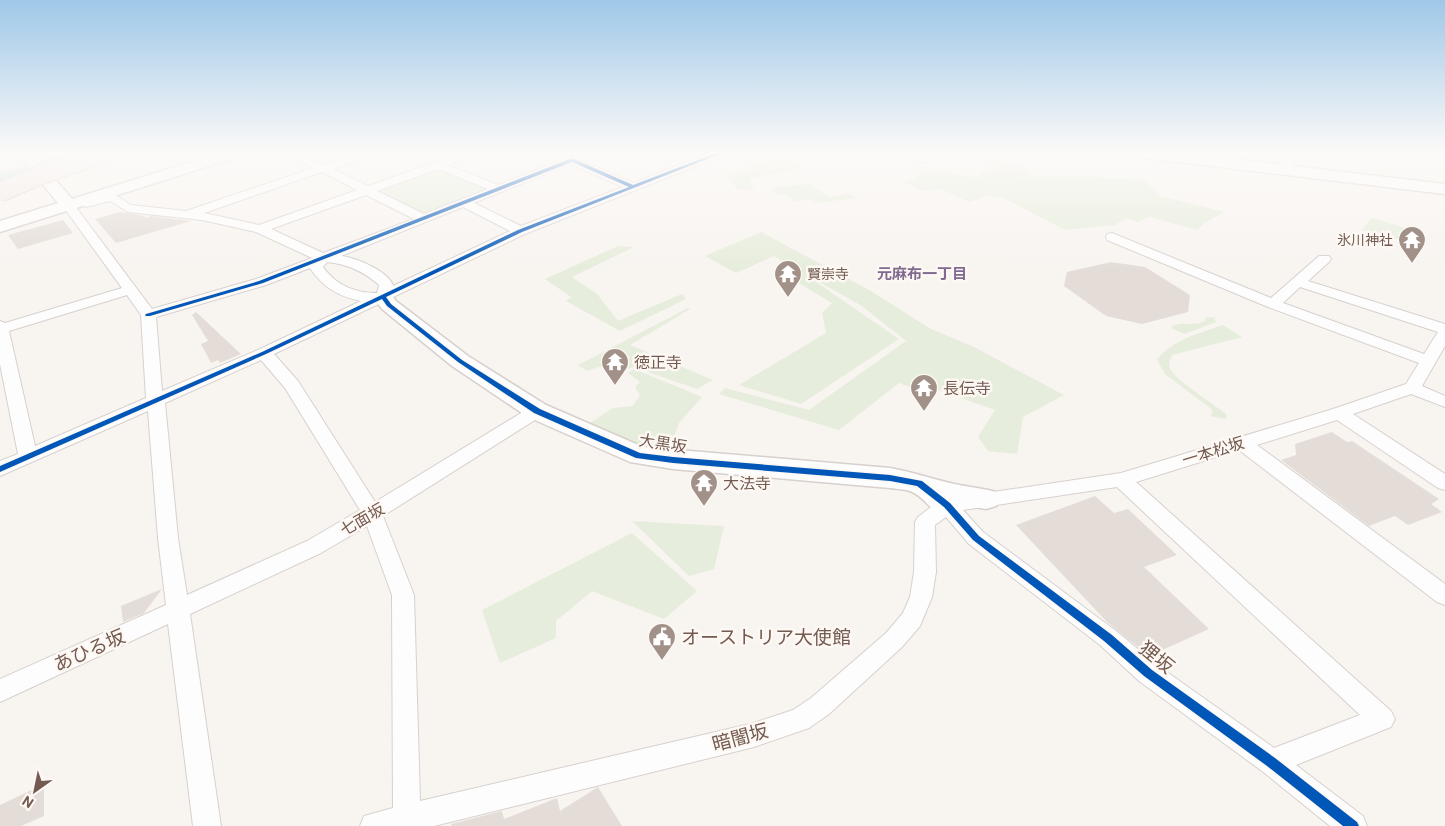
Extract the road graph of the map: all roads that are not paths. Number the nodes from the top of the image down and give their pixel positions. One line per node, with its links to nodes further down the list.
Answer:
1 (57, 191): 9 (street)
2 (96, 191): 9 (street)
3 (102, 191): 9 (street)
4 (255, 191): 11 (street)
5 (366, 191): 15 (street)
6 (369, 191): 13 (street)
7 (494, 191): 10 (street)
8 (622, 191): 16 (street)
9 (65, 201): 11 (street); 12 (street); 14 (street); 21 (street)
10 (464, 203): 13 (street); 16 (street)
11 (188, 214): 15 (street)
12 (0, 215)
13 (424, 219): 18 (street)
14 (0, 227)
15 (260, 229): 18 (street)
16 (520, 231): 22 (street)
17 (1112, 237): 23 (street)
18 (323, 258): 22 (street); 22 (street); 24 (street)
19 (1324, 259): 20 (street)
20 (1298, 282): 23 (street); 26 (street)
21 (130, 290): 24 (street); 25 (street)
22 (383, 296): 28 (street); 33 (street, 大黒坂)
23 (1273, 304): 29 (street)
24 (148, 315): 31 (street)
25 (0, 328): 36 (street)
26 (1445, 329)
27 (1445, 333): 29 (street)
28 (264, 353): 31 (street); 43 (street)
29 (1428, 361): 30 (street)
30 (1412, 388): 32 (street); 34 (street, 一本松坂)
31 (156, 402): 36 (street); 45 (street)
32 (1445, 402)
33 (537, 411): 39 (street, 大黒坂); 43 (street, 七面坂)
34 (1339, 413): 35 (street, 一本松坂); 40 (street)
35 (1241, 442): 38 (street, 一本松坂); 44 (street)
36 (28, 456): 37 (street)
37 (0, 469)
38 (1121, 480): 41 (street, 一本松坂); 47 (street)
39 (919, 483): 41 (street); 42 (street, 大黒坂)
40 (1445, 483)
41 (986, 499): 42 (street, 一本松坂)
42 (947, 505): 47 (street, 狸坂); 48 (street, 暗闇坂)
43 (372, 514): 45 (street, 七面坂); 48 (street)
44 (1445, 596)
45 (179, 610): 46 (street, あひる坂); 49 (street)
46 (0, 691)
47 (1271, 762): 51 (street, 狸坂)
48 (408, 822): 50 (street)
49 (207, 826)
50 (374, 826)
51 (1353, 826)

